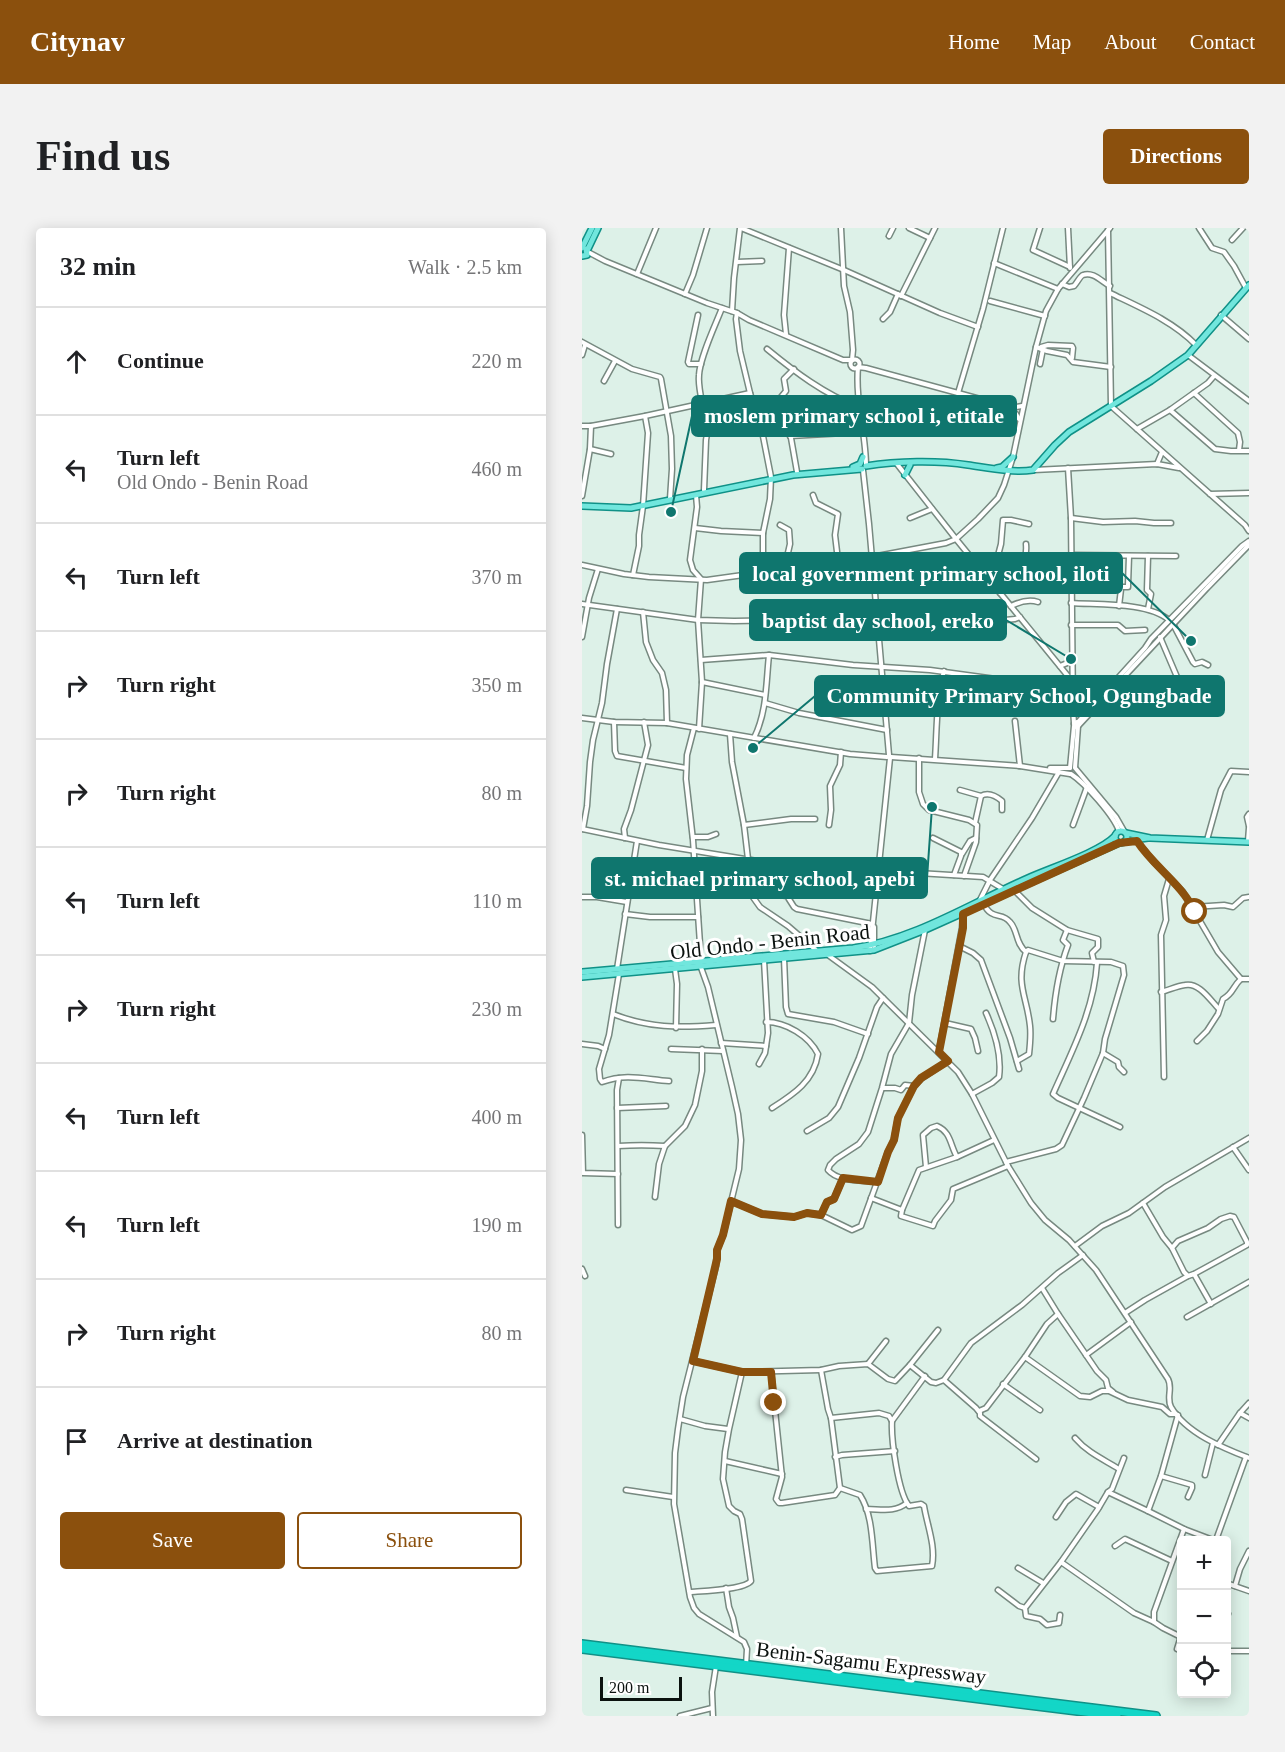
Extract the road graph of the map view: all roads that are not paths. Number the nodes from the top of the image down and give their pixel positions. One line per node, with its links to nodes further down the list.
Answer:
1 (592, 228): 17 (main road)
2 (598, 228): 21 (main road)
3 (656, 228): 28 (street)
4 (707, 228): 34 (street)
5 (740, 228): 20 (street); 23 (street)
6 (841, 228): 27 (street)
7 (893, 228): 16 (street)
8 (909, 228): 18 (street)
9 (935, 228): 18 (street)
10 (1002, 228): 24 (street)
11 (1040, 228): 26 (street)
12 (1068, 228): 26 (street)
13 (1199, 228): 31 (street)
14 (1243, 228): 19 (street)
15 (1109, 229): 26 (street); 30 (street)
16 (889, 236)
17 (584, 238): 21 (main road)
18 (930, 238): 35 (street)
19 (1232, 240)
20 (789, 248): 27 (street); 45 (street)
21 (585, 252): 25 (main road); 28 (street)
22 (762, 261): 23 (street)
23 (737, 262): 38 (street)
24 (994, 262): 32 (street); 44 (street)
25 (582, 264)
26 (1072, 268): 29 (street)
27 (844, 270): 35 (street); 51 (street)
28 (637, 274): 34 (street)
29 (1062, 284): 30 (street); 32 (street)
30 (1110, 286): 33 (street)
31 (1248, 287): 41 (main road)
32 (1058, 290): 42 (street)
33 (1110, 293): 48 (street); 62 (street)
34 (685, 294): 37 (street)
35 (899, 295): 43 (street); 44 (street)
36 (990, 301): 42 (street)
37 (722, 308): 38 (street); 59 (street)
38 (732, 311): 39 (street)
39 (737, 313): 45 (street); 69 (street)
40 (698, 315): 59 (street)
41 (1221, 315): 46 (street); 48 (main road)
42 (1045, 316): 49 (street)
43 (882, 319)
44 (978, 327): 70 (street)
45 (786, 334): 56 (street)
46 (1249, 339)
47 (584, 343): 52 (street); 55 (street)
48 (1196, 345): 53 (main road)
49 (1040, 347): 54 (street); 54 (street); 60 (street); 76 (street)
50 (767, 349): 65 (street)
51 (853, 350): 57 (street); 58 (street)
52 (582, 355)
53 (1188, 355): 67 (street); 77 (main road)
54 (1072, 358): 62 (street)
55 (615, 360): 68 (street); 80 (street)
56 (843, 360): 57 (street); 63 (street)
57 (852, 360): 58 (street); 63 (street)
58 (858, 361): 61 (street); 64 (street)
59 (701, 364): 74 (street)
60 (1040, 364)
61 (858, 367): 63 (street); 64 (street); 66 (street)
62 (1111, 367): 77 (street)
63 (851, 368): 66 (street)
64 (866, 368): 70 (street)
65 (794, 369): 78 (street); 83 (street)
66 (856, 376): 78 (street)
67 (1214, 376): 71 (street); 72 (street)
68 (604, 381)
69 (750, 393): 73 (street); 108 (street)
70 (958, 393): 75 (street)
71 (1194, 393): 79 (street); 91 (street)
72 (1249, 401)
73 (709, 403): 74 (street); 109 (street)
74 (702, 404): 80 (street)
75 (1002, 405): 76 (street); 84 (street)
76 (1023, 405): 84 (street)
77 (1111, 406): 87 (street); 104 (main road)
78 (858, 407): 88 (street)
79 (1170, 410): 87 (street); 91 (street)
80 (667, 412): 82 (street); 115 (street)
81 (817, 412): 83 (street)
82 (645, 417): 86 (street); 117 (street)
83 (785, 417): 89 (street)
84 (1020, 420): 95 (street)
85 (582, 426): 86 (street)
86 (591, 426): 90 (street)
87 (1137, 429): 93 (street)
88 (862, 432): 89 (street); 100 (street)
89 (790, 436): 106 (street)
90 (590, 449): 94 (street); 114 (street)
91 (1239, 450): 92 (street)
92 (1249, 451)
93 (1162, 452): 97 (street); 103 (street)
94 (611, 454)
95 (1013, 457): 102 (main road); 105 (street)
96 (926, 463): 98 (main road); 99 (main road); 102 (main road)
97 (1157, 464): 101 (street); 103 (street)
98 (898, 465): 99 (main road); 100 (main road); 107 (street)
99 (910, 465): 107 (main road)
100 (863, 467): 106 (main road); 108 (main road); 134 (street)
101 (1068, 468): 104 (street); 120 (street)
102 (995, 469): 105 (main road)
103 (1180, 469): 111 (street)
104 (1033, 470): 105 (main road)
105 (1009, 471): 127 (street)
106 (796, 472): 108 (main road)
107 (905, 475): 118 (street)
108 (771, 478): 109 (main road); 112 (main road); 126 (street)
109 (704, 490): 115 (main road)
110 (1249, 493): 111 (street)
111 (1209, 494): 125 (street)
112 (696, 495): 117 (main road); 124 (street)
113 (813, 495): 138 (street)
114 (582, 496)
115 (670, 499): 117 (main road)
116 (582, 504): 117 (main road)
117 (643, 504): 145 (street)
118 (932, 509): 119 (street); 127 (street)
119 (910, 518)
120 (1071, 518): 121 (street); 130 (street)
121 (1171, 523)
122 (1029, 524): 146 (street)
123 (780, 525): 137 (street)
124 (695, 528): 126 (street); 147 (street)
125 (1248, 528)
126 (763, 532): 144 (street)
127 (956, 539): 134 (street); 135 (street)
128 (1249, 543): 162 (street); 163 (street)
129 (1026, 544): 139 (street)
130 (1070, 555): 131 (street); 151 (street)
131 (1129, 556): 132 (street); 155 (street)
132 (1148, 556): 133 (street); 157 (street)
133 (1176, 556)
134 (872, 557): 138 (street); 148 (street)
135 (972, 558): 146 (street); 148 (street)
136 (1046, 559): 139 (street)
137 (788, 560): 141 (street); 143 (street)
138 (838, 560): 141 (street)
139 (1025, 560): 149 (street)
140 (582, 565): 142 (street)
141 (797, 568): 143 (street)
142 (598, 569): 145 (street); 153 (street)
143 (787, 571): 144 (street)
144 (765, 572): 147 (street)
145 (633, 575): 147 (street)
146 (988, 578): 149 (street)
147 (701, 579): 160 (street)
148 (874, 582): 161 (street)
149 (1000, 593): 154 (street)
150 (1038, 602): 154 (street)
151 (1071, 603): 155 (street); 164 (street)
152 (582, 604): 153 (street)
153 (588, 606): 156 (street); 166 (street)
154 (1011, 606): 159 (street)
155 (1119, 606): 157 (street)
156 (617, 609): 158 (street); 182 (street)
157 (1148, 609): 162 (street)
158 (644, 612): 160 (street); 186 (street)
159 (1020, 617): 161 (street); 172 (street)
160 (698, 620): 161 (street); 169 (street)
161 (877, 620): 173 (street)
162 (1169, 620): 187 (street)
163 (1173, 624): 167 (street); 171 (street)
164 (1071, 626): 165 (street); 170 (street)
165 (1145, 630)
166 (582, 637)
167 (1161, 637): 177 (street); 187 (street)
168 (768, 654): 169 (street); 173 (street); 178 (street)
169 (700, 660): 176 (street)
170 (1072, 661): 172 (street); 175 (street)
171 (1208, 665)
172 (1060, 666): 175 (street)
173 (882, 668): 174 (street); 190 (street)
174 (944, 671): 179 (street); 196 (street)
175 (1072, 681): 179 (street)
176 (702, 682): 178 (street); 189 (street)
177 (1202, 692)
178 (765, 695): 180 (street)
179 (1073, 699): 187 (street)
180 (765, 703): 190 (street); 192 (street)
181 (582, 718): 182 (street)
182 (598, 721): 184 (street); 216 (street)
183 (1015, 721): 198 (street)
184 (614, 722): 185 (street); 197 (street)
185 (644, 722): 186 (street); 197 (street)
186 (667, 723): 188 (street)
187 (1077, 724): 201 (street)
188 (694, 728): 189 (street); 199 (street)
189 (699, 729): 191 (street)
190 (887, 730): 194 (street)
191 (730, 734): 192 (street); 212 (street)
192 (754, 738): 193 (street)
193 (844, 752): 194 (street); 213 (street)
194 (889, 757): 195 (street); 232 (street)
195 (917, 758): 196 (street); 211 (street)
196 (935, 759): 198 (street)
197 (645, 760): 199 (street); 220 (street)
198 (1020, 766): 200 (street)
199 (686, 768): 219 (street)
200 (1034, 768): 201 (street); 202 (street)
201 (1073, 768): 204 (street); 217 (street)
202 (1059, 772): 204 (street); 236 (street)
203 (1249, 772): 224 (street)
204 (1071, 774): 205 (street)
205 (1087, 788): 214 (street); 217 (street)
206 (960, 790): 207 (street)
207 (981, 796): 208 (street); 211 (street)
208 (1002, 810)
209 (1249, 814): 215 (street)
210 (815, 819): 212 (street)
211 (975, 824): 222 (street)
212 (744, 825): 231 (street)
213 (829, 825)
214 (1073, 825)
215 (1249, 827): 226 (street)
216 (582, 829): 220 (street)
217 (1121, 833): 223 (main road, Old Ondo - Benin Road); 228 (main road); 228 (main road); 237 (main road, Old Ondo - Benin Road)
218 (716, 834): 219 (street)
219 (693, 837): 229 (street)
220 (625, 838): 227 (street)
221 (933, 838): 230 (street)
222 (976, 838): 230 (street); 234 (street)
223 (1150, 838): 224 (main road, Old Ondo - Benin Road); 225 (main road, Old Ondo - Benin Road)
224 (1207, 840): 226 (main road, Old Ondo - Benin Road)
225 (1137, 841): 228 (main road, Old Ondo - Benin Road); 235 (street)
226 (1249, 841)
227 (637, 842): 229 (street); 243 (street)
228 (1122, 842): 238 (main road, Old Ondo - Benin Road)
229 (694, 851): 231 (street); 247 (street)
230 (962, 854): 233 (street)
231 (748, 859): 232 (street); 253 (street)
232 (878, 871): 233 (street); 248 (street)
233 (954, 875): 234 (street)
234 (964, 876): 236 (street)
235 (1169, 879): 244 (street); 266 (street)
236 (990, 880): 237 (street); 242 (street)
237 (1003, 889): 242 (main road, Old Ondo - Benin Road)
238 (1014, 890): 242 (main road, Old Ondo - Benin Road); 250 (street)
239 (779, 895): 248 (street)
240 (582, 897): 243 (street)
241 (1249, 897): 244 (street)
242 (982, 901): 246 (main road, Old Ondo - Benin Road); 252 (main road, Old Ondo - Benin Road); 254 (street)
243 (627, 902): 245 (street)
244 (1192, 907): 264 (street)
245 (625, 914): 247 (street); 262 (street)
246 (963, 914): 249 (main road, Old Ondo - Benin Road); 251 (street)
247 (698, 917): 259 (street)
248 (873, 922): 252 (street)
249 (925, 930): 252 (main road, Old Ondo - Benin Road); 273 (street)
250 (1067, 930): 257 (street); 258 (street)
251 (959, 946): 274 (street); 290 (street)
252 (872, 948): 253 (main road, Old Ondo - Benin Road)
253 (823, 952): 255 (main road, Old Ondo - Benin Road); 259 (main road, Old Ondo - Benin Road); 267 (street)
254 (1026, 952): 257 (street); 290 (street)
255 (784, 958): 256 (main road, Old Ondo - Benin Road); 277 (street)
256 (764, 960): 259 (main road, Old Ondo - Benin Road); 272 (street)
257 (1063, 960): 258 (street); 271 (street)
258 (1095, 962): 288 (street); 303 (street)
259 (701, 964): 260 (main road, Old Ondo - Benin Road); 262 (main road, Old Ondo - Benin Road); 275 (street)
260 (675, 968): 262 (main road, Old Ondo - Benin Road); 276 (street)
261 (582, 972): 262 (main road, Old Ondo - Benin Road)
262 (618, 972): 263 (main road, Old Ondo - Benin Road); 270 (street)
263 (582, 977)
264 (1242, 979): 265 (street); 268 (street)
265 (1249, 979)
266 (1161, 992): 268 (street); 294 (street)
267 (883, 998): 273 (street); 277 (street)
268 (1219, 1009): 278 (street)
269 (986, 1013): 299 (street)
270 (612, 1014): 276 (street); 283 (street)
271 (1053, 1019)
272 (766, 1022): 281 (street); 302 (street)
273 (909, 1023): 287 (street); 298 (street)
274 (945, 1023): 286 (street); 287 (street)
275 (716, 1025): 276 (street); 279 (street)
276 (676, 1028)
277 (868, 1034): 305 (street)
278 (1197, 1041)
279 (721, 1043): 281 (street); 285 (street)
280 (582, 1044): 283 (street)
281 (766, 1046): 291 (street)
282 (671, 1048): 284 (street)
283 (605, 1049): 295 (street)
284 (702, 1049): 285 (street); 310 (street)
285 (723, 1051): 321 (street)
286 (978, 1051)
287 (939, 1052): 289 (street)
288 (1103, 1053): 293 (street); 303 (street)
289 (948, 1061): 297 (street); 299 (street)
290 (1017, 1061): 292 (street)
291 (759, 1064)
292 (1019, 1069)
293 (1124, 1072)
294 (1164, 1077)
295 (620, 1078): 296 (street); 301 (street)
296 (669, 1081)
297 (914, 1086): 298 (street); 318 (street)
298 (882, 1088): 317 (street)
299 (972, 1094): 308 (street)
300 (666, 1106): 301 (street)
301 (617, 1108): 309 (street)
302 (772, 1108)
303 (1079, 1108): 304 (street); 313 (street)
304 (1120, 1127)
305 (807, 1131)
306 (582, 1135): 316 (street)
307 (1249, 1138): 311 (street)
308 (995, 1140): 312 (street); 313 (street)
309 (618, 1146): 310 (street); 316 (street)
310 (665, 1146): 319 (street)
311 (1233, 1147): 315 (street); 322 (street)
312 (957, 1157): 314 (street); 314 (street)
313 (1007, 1164): 323 (street); 327 (street)
314 (926, 1167): 323 (street)
315 (1249, 1170)
316 (618, 1174): 325 (street)
317 (843, 1178): 318 (street); 324 (street)
318 (878, 1182): 320 (street)
319 (656, 1197)
320 (871, 1198): 323 (street); 324 (street)
321 (731, 1201): 324 (street); 344 (street)
322 (1143, 1203): 327 (street); 328 (street)
323 (902, 1210)
324 (821, 1215)
325 (618, 1225)
326 (1248, 1242): 328 (street); 331 (street)
327 (1075, 1246): 329 (street)
328 (1172, 1248): 331 (street)
329 (1083, 1255): 334 (street); 336 (street)
330 (582, 1269): 332 (street)
331 (1191, 1275): 335 (street); 336 (street)
332 (585, 1276)
333 (1249, 1282): 335 (street)
334 (1042, 1288): 337 (street); 351 (street)
335 (1211, 1304): 338 (street)
336 (1125, 1313): 339 (street)
337 (1058, 1314): 342 (street); 343 (street)
338 (1187, 1317)
339 (1131, 1322): 342 (street); 360 (street)
340 (938, 1330): 346 (street)
341 (886, 1341): 345 (street)
342 (1086, 1355): 352 (street)
343 (1025, 1357): 353 (street); 354 (street)
344 (693, 1361): 348 (street); 363 (street)
345 (868, 1364): 346 (street); 347 (street)
346 (910, 1365): 350 (street)
347 (822, 1370): 349 (street); 361 (street)
348 (742, 1372): 349 (street); 365 (street)
349 (771, 1372): 375 (street)
350 (925, 1376): 351 (street); 364 (street)
351 (944, 1380): 358 (street)
352 (1106, 1380): 354 (street); 355 (street)
353 (1003, 1384): 357 (street); 358 (street)
354 (1099, 1392): 355 (street)
355 (1113, 1392): 360 (street)
356 (1249, 1403): 359 (street)
357 (1040, 1410)
358 (979, 1411): 372 (street)
359 (1240, 1413): 362 (street); 367 (street)
360 (1177, 1414): 367 (street); 377 (street)
361 (831, 1418): 364 (street); 369 (street)
362 (1249, 1418)
363 (680, 1419): 365 (street); 381 (street)
364 (892, 1420): 368 (street)
365 (729, 1429): 373 (street)
366 (1075, 1438): 374 (street)
367 (1216, 1444): 371 (street); 376 (street)
368 (895, 1451): 369 (street); 383 (street)
369 (835, 1457): 378 (street)
370 (1124, 1458): 374 (street)
371 (1248, 1458): 390 (street)
372 (1036, 1459)
373 (725, 1461): 375 (street); 399 (street)
374 (1119, 1469): 380 (street)
375 (782, 1474): 378 (street)
376 (1205, 1475)
377 (1161, 1476): 382 (street); 386 (street)
378 (840, 1488): 385 (street)
379 (626, 1490): 381 (street)
380 (1108, 1492): 384 (street); 386 (street)
381 (673, 1497): 402 (street)
382 (1188, 1497)
383 (906, 1503): 385 (street); 385 (street)
384 (1099, 1507): 387 (street); 394 (street)
385 (866, 1509)
386 (1148, 1511): 388 (street)
387 (1056, 1517)
388 (1184, 1529): 389 (street); 393 (street)
389 (1203, 1536)
390 (1216, 1536)
391 (1115, 1546): 393 (street)
392 (1249, 1551): 398 (street)
393 (1172, 1561): 405 (street)
394 (1061, 1562): 396 (street); 405 (street)
395 (1018, 1568): 396 (street)
396 (1043, 1583): 403 (street)
397 (1231, 1584): 398 (street)
398 (1235, 1586): 401 (street)
399 (726, 1588): 402 (street); 407 (street)
400 (998, 1590): 403 (street)
401 (1249, 1591)
402 (690, 1592): 407 (street)
403 (1025, 1608): 404 (street)
404 (1060, 1615)
405 (1154, 1622): 406 (street)
406 (1177, 1634)
407 (737, 1637): 413 (street)
408 (582, 1644): 412 (highway, Benin-Sagamu Expressway)
409 (582, 1649): 412 (highway, Benin-Sagamu Expressway)
410 (1231, 1651): 411 (street)
411 (1249, 1651)
412 (717, 1664): 413 (highway, Benin-Sagamu Expressway); 414 (street)
413 (746, 1667): 415 (highway, Benin-Sagamu Expressway); 419 (highway, Benin-Sagamu Expressway)
414 (712, 1708): 416 (street); 417 (street)
415 (1094, 1715): 418 (highway, Benin-Sagamu Expressway)
416 (680, 1716)
417 (713, 1716)
418 (1117, 1716)
419 (1156, 1716)

